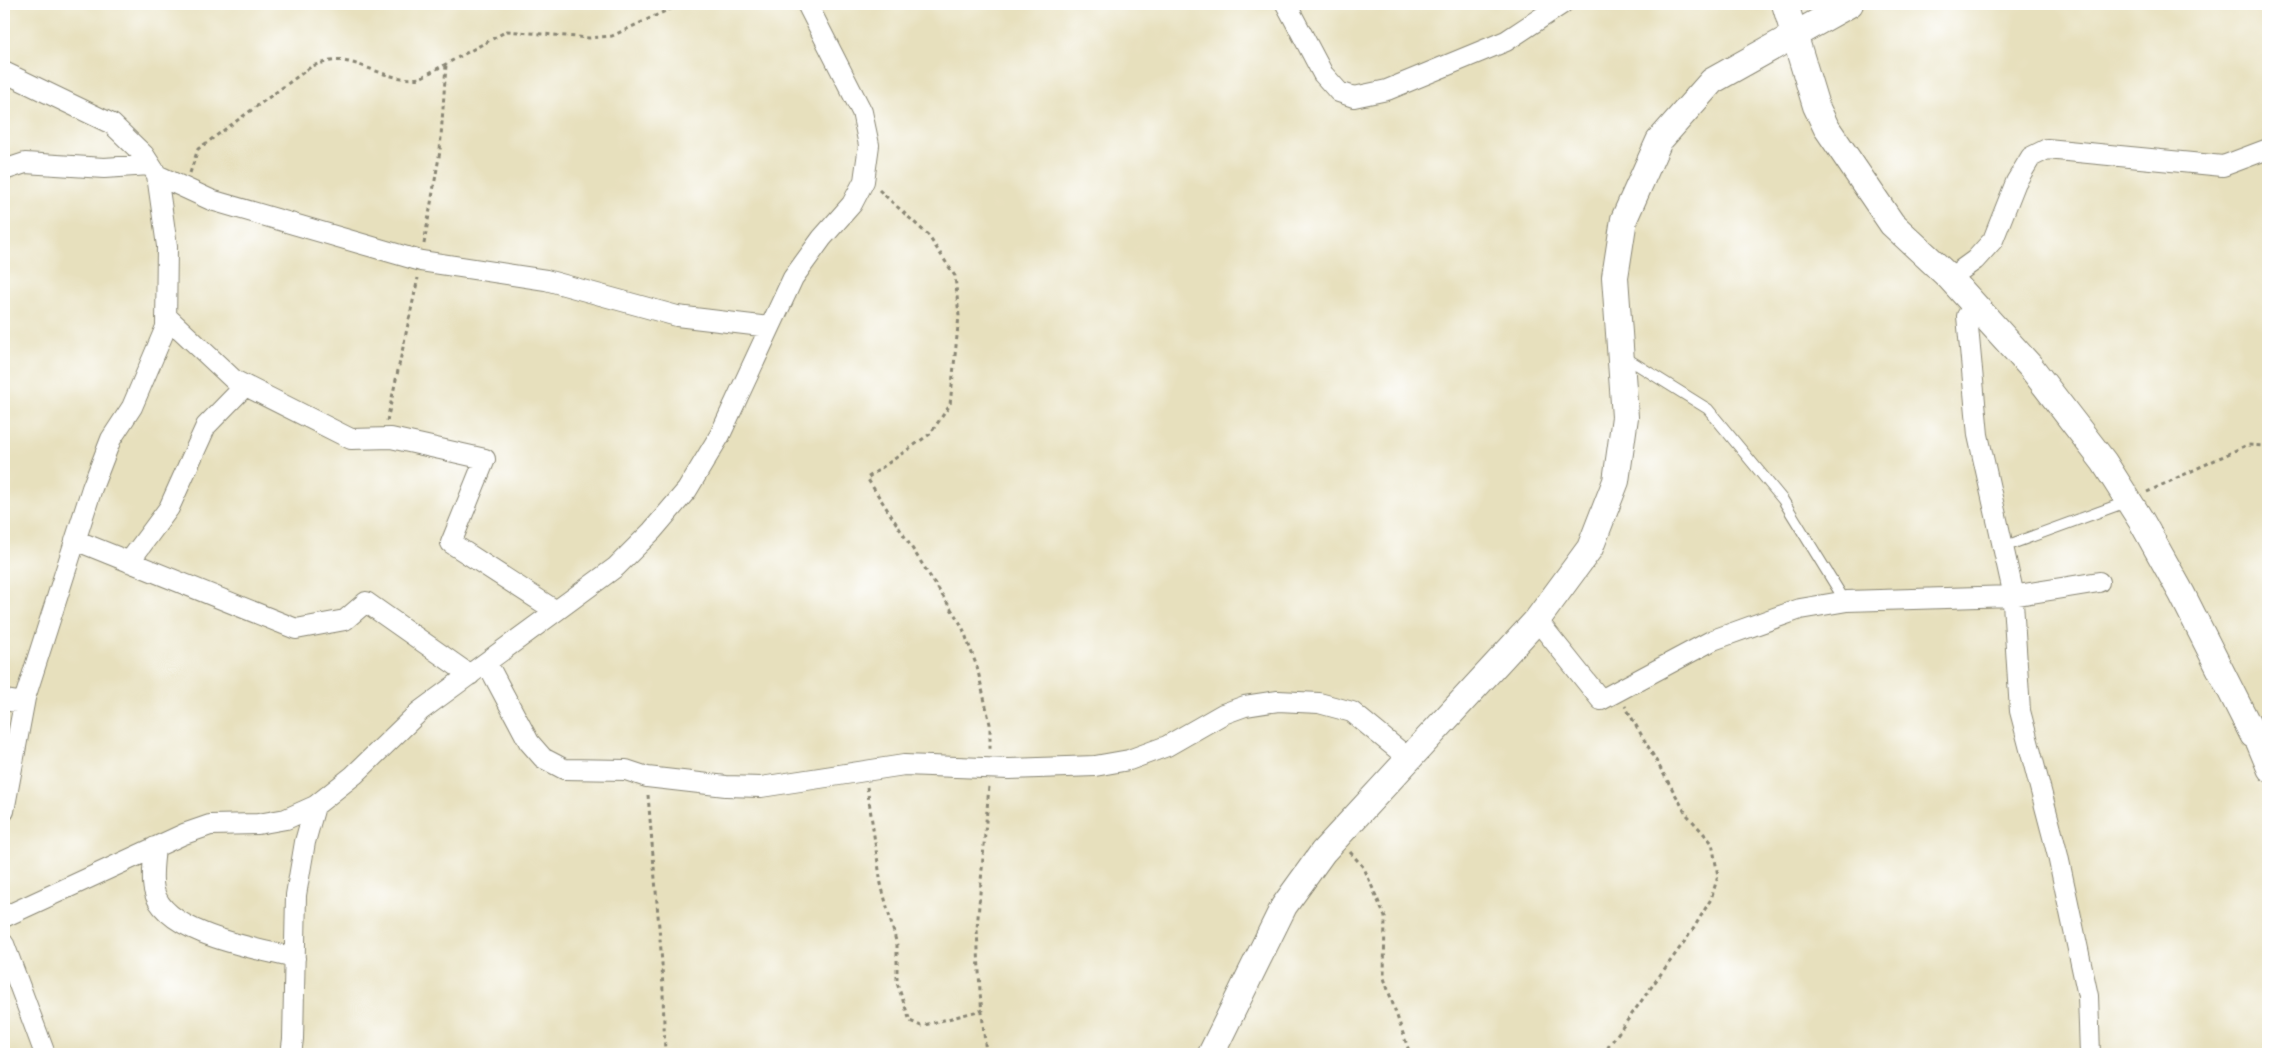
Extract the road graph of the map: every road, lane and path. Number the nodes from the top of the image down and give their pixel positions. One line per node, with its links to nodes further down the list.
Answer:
1 (690, 4): 14 (path)
2 (807, 4): 13 (street)
3 (1286, 4): 7 (street)
4 (1562, 4): 7 (street)
5 (1785, 4): 8 (street)
6 (1850, 4): 8 (street)
7 (1537, 11)
8 (1795, 33): 15 (street); 19 (street)
9 (4, 72): 12 (street)
10 (2268, 149): 15 (street)
11 (4, 170): 12 (street)
12 (153, 170): 14 (street); 17 (street)
13 (864, 175): 18 (street); 38 (path)
14 (184, 188): 18 (street)
15 (1950, 278): 16 (street)
16 (1975, 307): 22 (street); 24 (street)
17 (166, 316): 20 (street); 23 (street)
18 (770, 327): 29 (street)
19 (1620, 353): 28 (lane); 30 (street)
20 (245, 386): 25 (street); 29 (street)
21 (2268, 446): 22 (path)
22 (2129, 501): 24 (lane); 36 (street)
23 (75, 540): 25 (street); 35 (street)
24 (2003, 547): 27 (street)
25 (129, 562): 32 (street)
26 (2100, 582): 27 (street)
27 (2012, 596): 28 (street); 57 (street)
28 (1845, 601): 33 (street)
29 (556, 611): 31 (street)
30 (1536, 620): 33 (street); 37 (street)
31 (487, 663): 32 (street); 41 (street)
32 (470, 675): 42 (street)
33 (1616, 692): 56 (path)
34 (4, 700): 35 (street)
35 (24, 703): 43 (street)
36 (2261, 736): 40 (street)
37 (1408, 758): 38 (street); 44 (street)
38 (990, 768): 39 (street); 49 (path)
39 (865, 770): 41 (street); 49 (path)
40 (2268, 771)
41 (647, 777): 52 (path)
42 (316, 806): 45 (street); 48 (street)
43 (4, 811)
44 (1337, 836): 54 (street); 55 (path)
45 (155, 847): 46 (street); 48 (street)
46 (4, 917)
47 (4, 944): 50 (street)
48 (295, 958): 51 (street)
49 (982, 1010): 53 (path)
50 (45, 1054)
51 (291, 1054)
52 (665, 1054)
53 (986, 1054)
54 (1211, 1054)
55 (1410, 1054)
56 (1604, 1054)
57 (2090, 1054)

